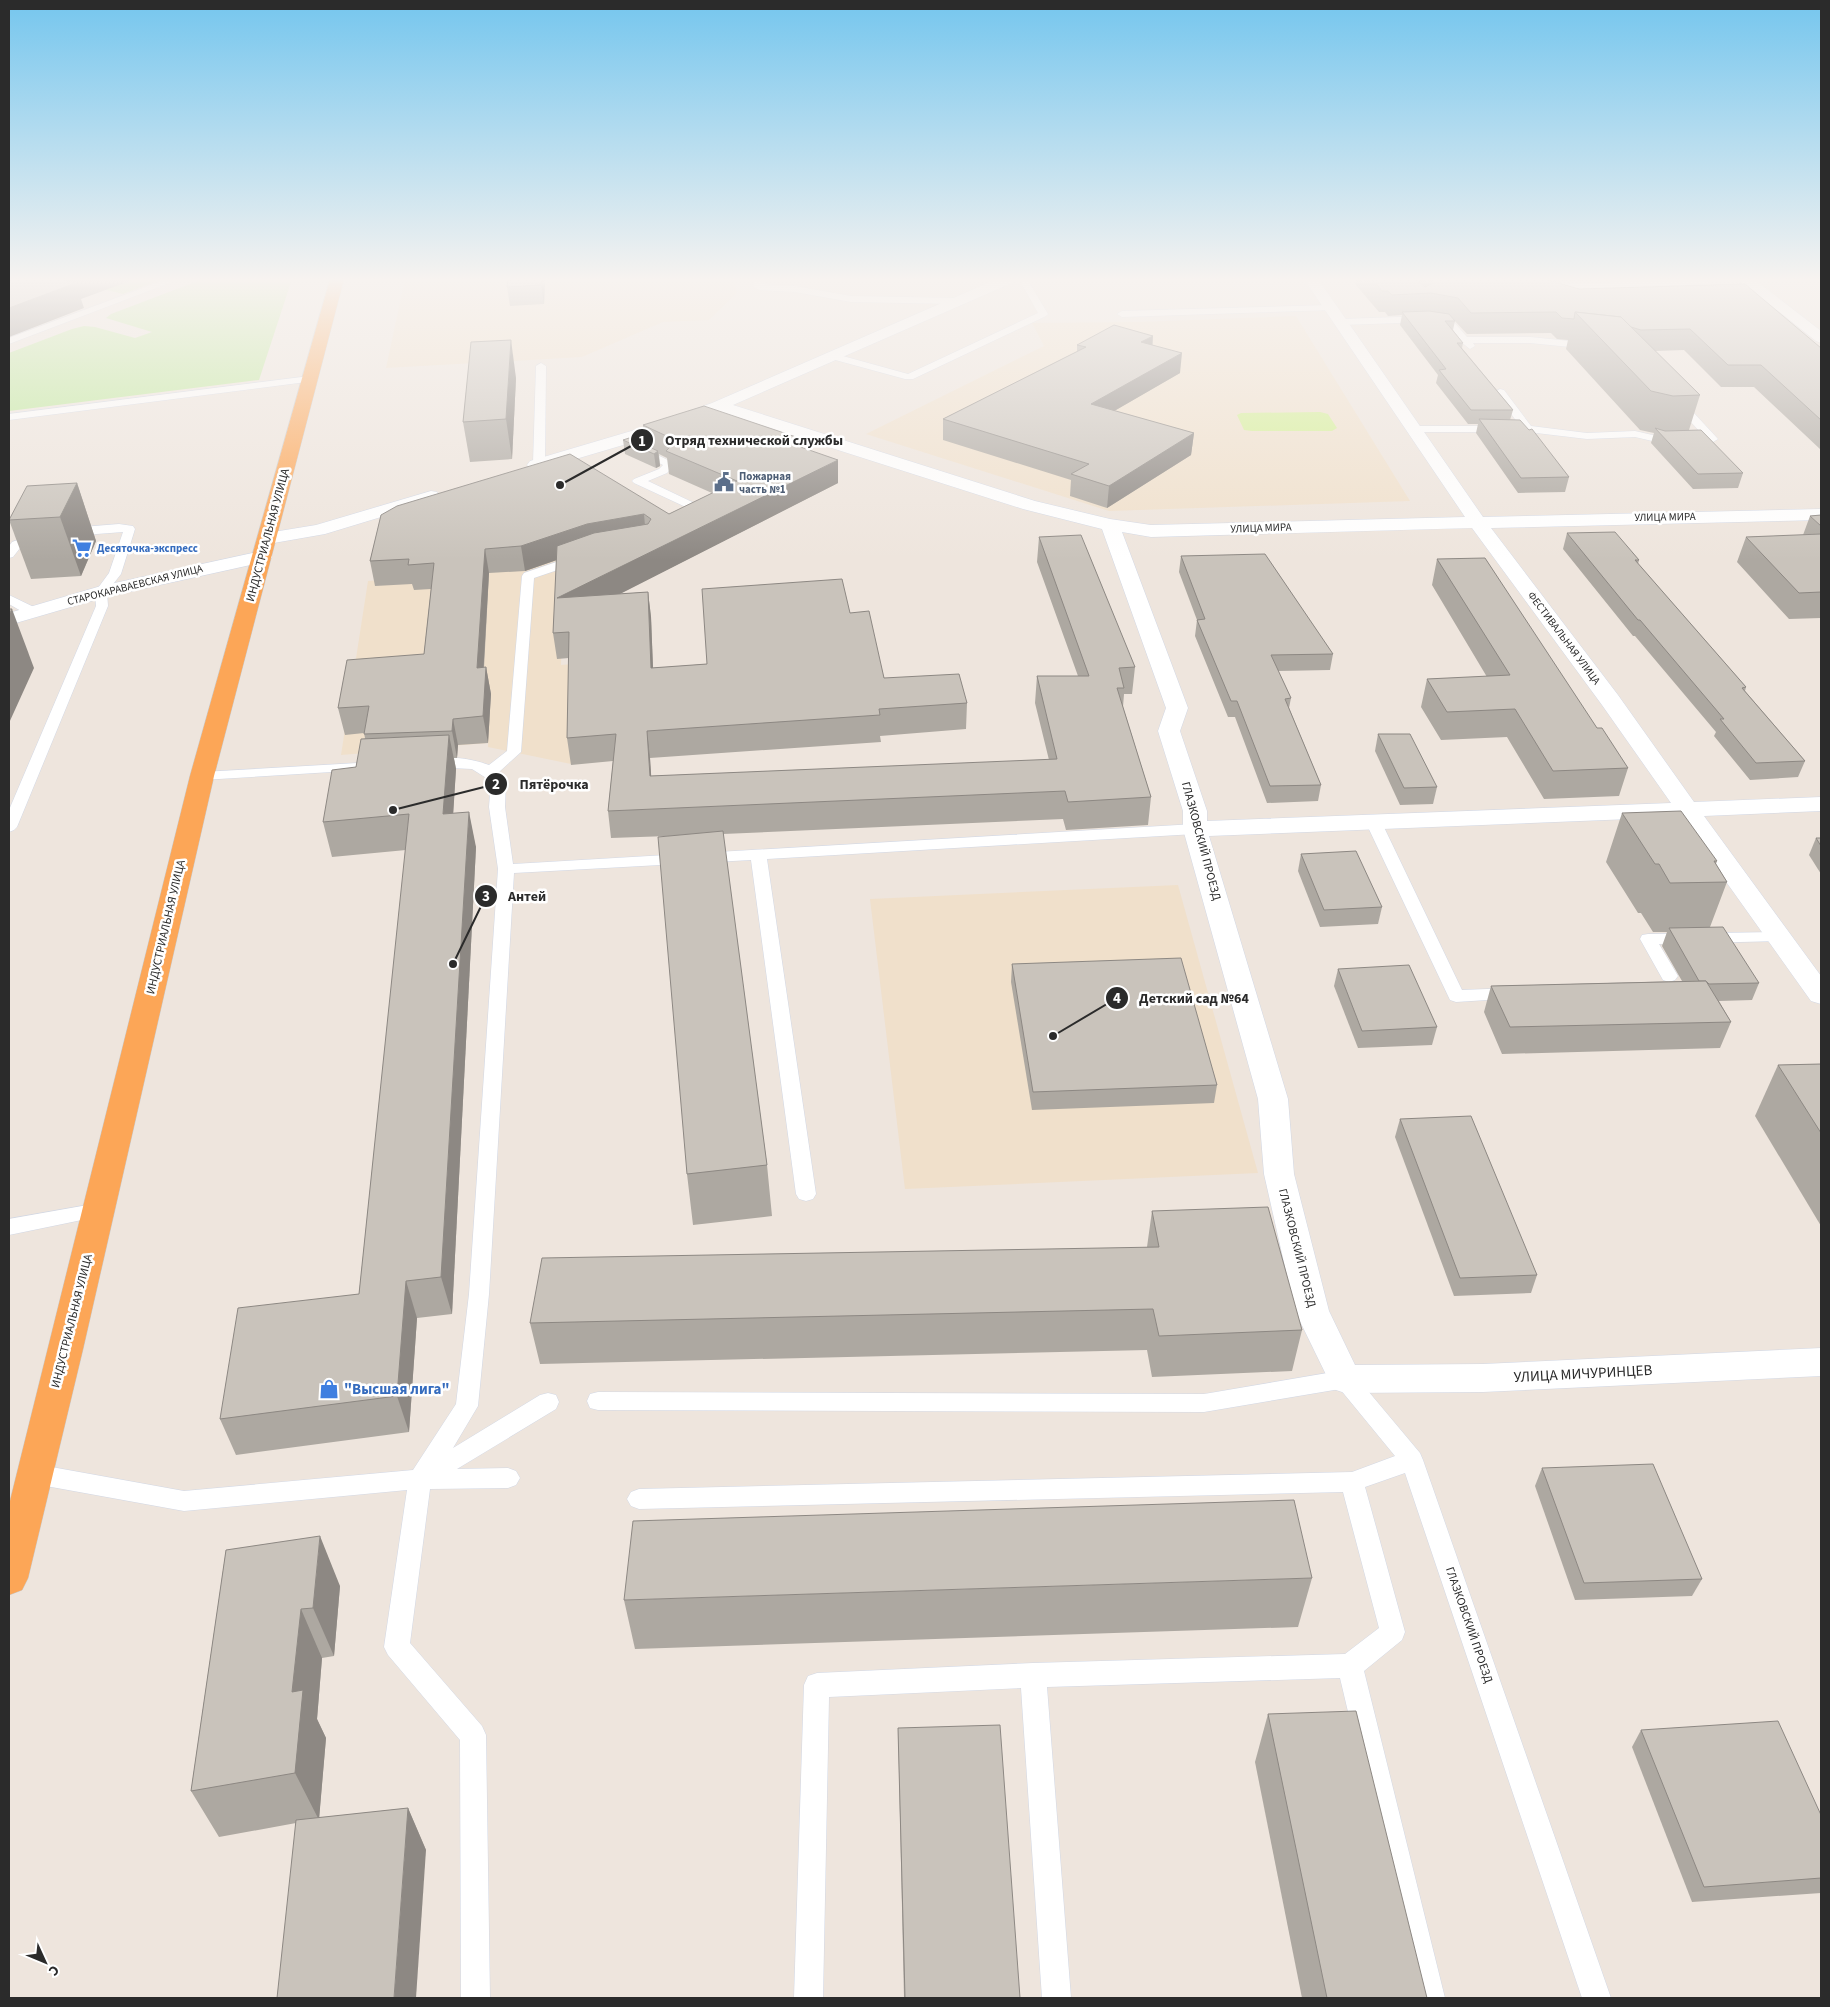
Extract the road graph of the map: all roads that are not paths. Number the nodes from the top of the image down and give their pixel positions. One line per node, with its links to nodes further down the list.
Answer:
1 (312, 373): 7 (highway, ИНДУСТРИАЛЬНАЯ УЛИЦА)
2 (541, 373): 15 (lane)
3 (794, 373): 10 (street)
4 (890, 373): 5 (lane)
5 (920, 373)
6 (1376, 373): 12 (street, ФЕСТИВАЛЬНАЯ УЛИЦА)
7 (310, 379): 11 (lane); 22 (highway, ИНДУСТРИАЛЬНАЯ УЛИЦА)
8 (1667, 391): 13 (lane)
9 (1500, 392): 13 (lane)
10 (718, 406): 14 (street); 21 (street, УЛИЦА МИРА)
11 (9, 417)
12 (1415, 429): 13 (lane); 20 (street, ФЕСТИВАЛЬНАЯ УЛИЦА)
13 (1528, 429)
14 (618, 441): 15 (street); 18 (lane)
15 (539, 464): 16 (street)
16 (520, 470)
17 (443, 492): 22 (street, СТАРОКАРАВАЕВСКАЯ УЛИЦА)
18 (707, 513)
19 (1821, 514): 20 (street, УЛИЦА МИРА)
20 (1477, 522): 21 (street, УЛИЦА МИРА); 32 (street, ФЕСТИВАЛЬНАЯ УЛИЦА)
21 (1110, 525): 35 (street, ГЛАЗКОВСКИЙ ПРОЕЗД)
22 (265, 547): 25 (street, СТАРОКАРАВАЕВСКАЯ УЛИЦА); 30 (highway, ИНДУСТРИАЛЬНАЯ УЛИЦА)
23 (9, 554): 25 (lane)
24 (586, 556): 29 (lane)
25 (101, 592): 27 (street, СТАРОКАРАВАЕВСКАЯ УЛИЦА); 34 (lane)
26 (9, 599): 27 (lane)
27 (32, 612): 28 (street, СТАРОКАРАВАЕВСКАЯ УЛИЦА)
28 (9, 619)
29 (491, 771): 30 (lane); 37 (lane)
30 (202, 776): 43 (highway, ИНДУСТРИАЛЬНАЯ УЛИЦА)
31 (1821, 804): 32 (street)
32 (1686, 808): 33 (street); 38 (street, ФЕСТИВАЛЬНАЯ УЛИЦА)
33 (1374, 823): 35 (street); 40 (lane)
34 (9, 827)
35 (1196, 829): 36 (lane); 46 (street, ГЛАЗКОВСКИЙ ПРОЕЗД)
36 (758, 854): 37 (lane); 42 (lane)
37 (506, 869): 52 (lane)
38 (1779, 937): 39 (lane); 41 (street, ФЕСТИВАЛЬНАЯ УЛИЦА)
39 (1667, 985)
40 (1524, 994)
41 (1821, 995)
42 (806, 1194)
43 (99, 1210): 44 (lane); 50 (highway, ИНДУСТРИАЛЬНАЯ УЛИЦА)
44 (9, 1227)
45 (1821, 1362): 46 (street, УЛИЦА МИЧУРИНЦЕВ)
46 (1345, 1379): 47 (lane); 49 (lane, ГЛАЗКОВСКИЙ ПРОЕЗД)
47 (598, 1401)
48 (548, 1402): 52 (lane)
49 (1412, 1460): 53 (lane); 62 (lane, ГЛАЗКОВСКИЙ ПРОЕЗД)
50 (35, 1474): 52 (lane); 55 (highway, ИНДУСТРИАЛЬНАЯ УЛИЦА)
51 (508, 1478): 52 (lane)
52 (420, 1479): 58 (lane)
53 (1352, 1482): 54 (lane); 56 (lane)
54 (639, 1499)
55 (9, 1578)
56 (1350, 1666): 57 (lane); 61 (lane)
57 (1033, 1675): 59 (lane); 60 (lane)
58 (475, 1998)
59 (808, 1998)
60 (1057, 1998)
61 (1430, 1998)
62 (1597, 1998)

